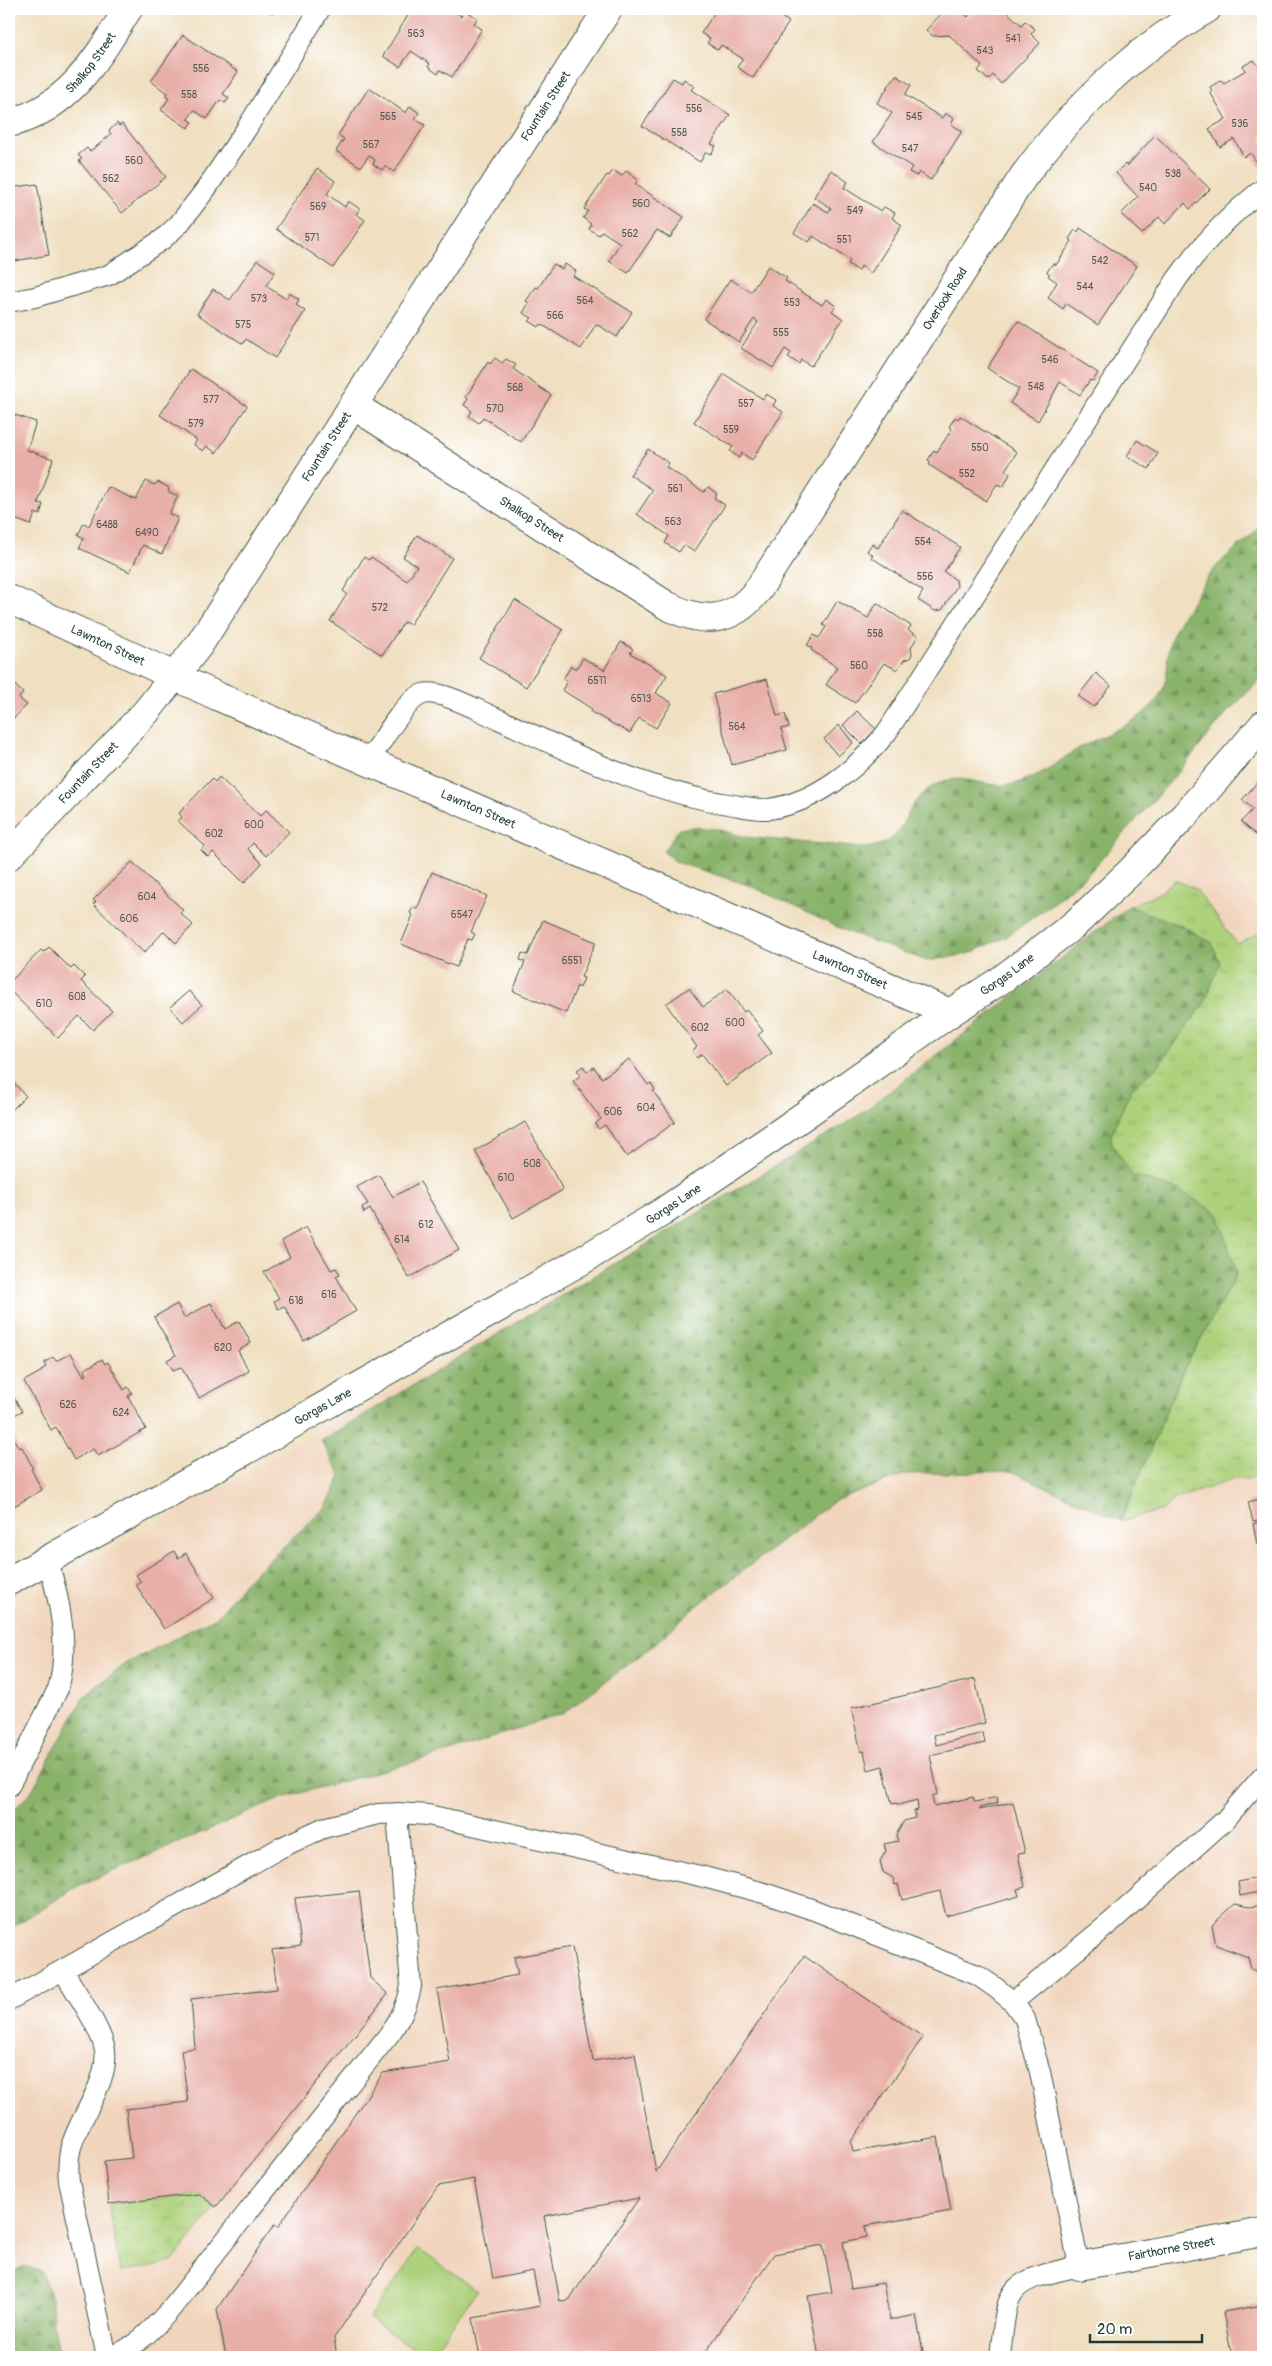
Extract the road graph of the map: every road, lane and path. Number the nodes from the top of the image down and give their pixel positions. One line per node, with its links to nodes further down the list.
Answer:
1 (128, 9): 5 (street, Shalkop Street)
2 (320, 9): 7 (lane)
3 (608, 9): 8 (street, Fountain Street)
4 (1202, 10): 10 (street, Overlook Road)
5 (9, 123)
6 (1263, 189): 13 (lane)
7 (9, 302)
8 (353, 405): 10 (street, Shalkop Street); 11 (street, Fountain Street)
9 (9, 599): 11 (street, Lawnton Street)
10 (717, 618)
11 (175, 678): 13 (street, Lawnton Street); 14 (street, Fountain Street)
12 (1263, 725): 15 (street, Gorgas Lane)
13 (369, 761): 15 (street, Lawnton Street)
14 (9, 856)
15 (950, 1013): 16 (street, Gorgas Lane)
16 (47, 1559): 17 (street, Gorgas Lane); 19 (lane)
17 (9, 1581)
18 (1263, 1776): 23 (lane)
19 (9, 1786)
20 (397, 1813): 21 (lane); 23 (lane); 26 (lane)
21 (63, 1970): 22 (lane); 26 (lane)
22 (9, 2000)
23 (1013, 2002): 25 (lane)
24 (1263, 2232): 25 (street, Fairthorne Street)
25 (1078, 2266): 27 (lane)
26 (109, 2357)
27 (1000, 2357)

